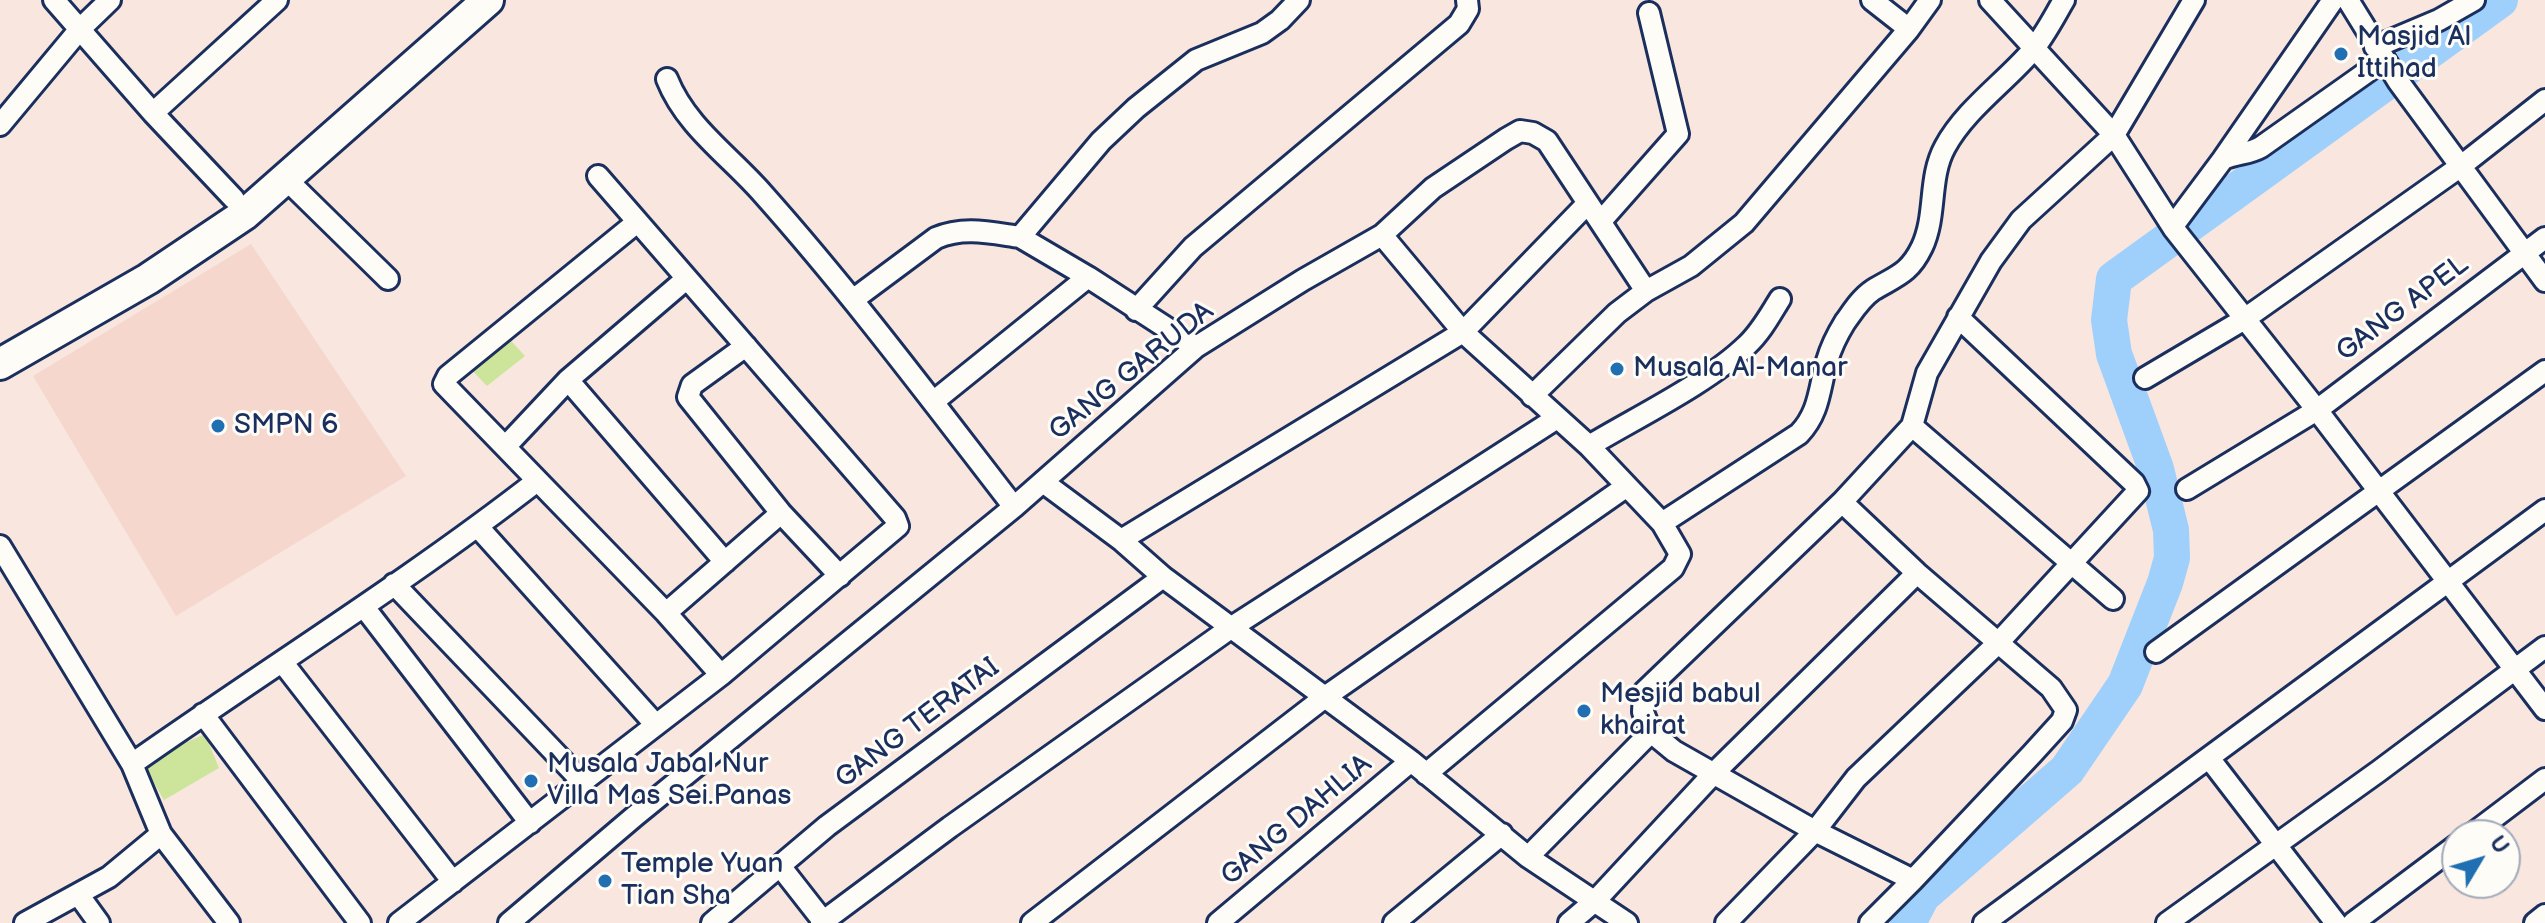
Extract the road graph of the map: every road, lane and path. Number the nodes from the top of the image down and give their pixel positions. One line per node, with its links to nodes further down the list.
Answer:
1 (54, 0): 16 (street)
2 (110, 0): 16 (street)
3 (277, 0): 22 (street)
4 (1299, 0): 35 (street)
5 (1467, 0): 45 (street)
6 (1872, 0): 17 (street)
7 (1930, 0): 17 (street)
8 (1990, 0): 18 (street)
9 (2064, 0): 18 (street)
10 (2194, 0): 24 (street)
11 (2333, 0): 25 (street)
12 (2348, 0): 19 (street)
13 (2474, 0): 19 (street)
14 (472, 3): 28 (main road); 29 (main road)
15 (1649, 13): 31 (street)
16 (80, 29): 22 (street); 23 (street)
17 (1909, 29): 42 (street)
18 (2034, 49): 24 (street); 72 (street)
19 (2386, 63): 25 (street); 26 (street)
20 (667, 79): 43 (street)
21 (2545, 100): 26 (street)
22 (153, 113): 29 (street)
23 (0, 125)
24 (2114, 135): 33 (street); 46 (street)
25 (2223, 159): 33 (street)
26 (2461, 166): 37 (street); 47 (street)
27 (598, 176): 32 (street)
28 (285, 178): 39 (street); 52 (main road)
29 (234, 199): 49 (main road)
30 (1588, 203): 31 (street); 34 (street, GANG GARUDA); 48 (street)
31 (1602, 220): 42 (street)
32 (636, 223): 40 (street); 61 (street)
33 (2178, 233): 47 (street)
34 (1382, 235): 48 (street); 51 (street, GANG GARUDA)
35 (1020, 237): 38 (street); 43 (street)
36 (2545, 238): 37 (street, GANG APEL)
37 (2524, 253): 41 (street); 58 (street, GANG APEL)
38 (1088, 277): 45 (street); 57 (street)
39 (388, 279)
40 (685, 280): 50 (street); 55 (street)
41 (2545, 281)
42 (1646, 291): 56 (street)
43 (854, 299): 57 (street)
44 (1780, 299): 62 (street)
45 (1136, 310): 51 (street)
46 (1958, 317): 60 (street); 77 (street)
47 (2243, 320): 54 (street); 58 (street)
48 (1463, 332): 56 (street); 74 (street)
49 (0, 344)
50 (746, 346): 71 (street); 79 (street)
51 (1196, 347): 64 (street, GANG GARUDA)
52 (0, 364)
53 (2545, 371): 67 (street)
54 (2145, 378)
55 (568, 380): 61 (street); 76 (street)
56 (1532, 396): 59 (street)
57 (933, 402): 69 (street)
58 (2317, 410): 66 (street, GANG APEL); 67 (street)
59 (1557, 418): 62 (street); 86 (street)
60 (1912, 426): 68 (street); 77 (street)
61 (506, 446): 63 (street)
62 (1589, 446): 65 (street)
63 (537, 481): 73 (street); 85 (street)
64 (1043, 482): 69 (street, GANG GARUDA); 74 (street)
65 (1627, 486): 72 (street); 93 (street)
66 (2187, 489)
67 (2378, 491): 81 (street); 89 (street)
68 (1842, 502): 78 (street); 97 (street)
69 (1014, 507): 124 (street, GANG GARUDA)
70 (2545, 510): 81 (street)
71 (781, 513): 76 (street); 79 (street)
72 (1662, 523): 100 (street, GANG DAHLIA)
73 (478, 527): 82 (street); 96 (street)
74 (1121, 540): 80 (street)
75 (0, 546): 99 (street)
76 (725, 562): 85 (street)
77 (2070, 563): 83 (street); 87 (street)
78 (1917, 573): 87 (street); 101 (street)
79 (840, 576): 92 (street)
80 (1163, 577): 86 (street); 112 (street, GANG TERATAI)
81 (2448, 583): 91 (street); 98 (street)
82 (394, 584): 84 (street); 103 (street)
83 (2113, 599)
84 (364, 607): 90 (street); 105 (street)
85 (666, 613): 92 (street)
86 (1232, 627): 93 (street); 118 (street)
87 (1998, 643): 106 (street); 113 (street)
88 (2545, 647): 91 (street)
89 (2156, 652)
90 (283, 663): 95 (street); 114 (street)
91 (2513, 669): 94 (street); 109 (street)
92 (721, 675): 96 (street)
93 (1325, 697): 100 (street); 126 (street)
94 (2545, 709)
95 (203, 714): 99 (street); 122 (street)
96 (656, 725): 103 (street)
97 (1651, 732): 101 (street); 110 (street)
98 (2209, 758): 109 (street); 133 (street)
99 (132, 764): 107 (street)
100 (1418, 768): 108 (street); 127 (street, GANG DAHLIA)
101 (1714, 773): 106 (street); 116 (street)
102 (2545, 779): 104 (street)
103 (581, 780): 105 (street)
104 (2492, 819)
105 (530, 823): 114 (street)
106 (1815, 831): 113 (street); 131 (street)
107 (161, 834): 115 (street); 121 (street)
108 (1502, 834): 110 (street); 128 (street)
109 (2276, 846): 134 (street); 135 (street)
110 (1528, 857): 116 (street)
111 (2441, 857): 136 (street)
112 (780, 866): 118 (street); 125 (street, GANG TERATAI)
113 (1913, 880): 132 (street)
114 (453, 882): 123 (street)
115 (78, 894): 119 (street); 120 (street)
116 (1596, 900): 129 (street); 130 (street)
117 (2545, 915): 137 (street)
118 (822, 922)
119 (25, 923)
120 (99, 923)
121 (229, 923)
122 (360, 923)
123 (399, 923)
124 (509, 923)
125 (712, 923)
126 (1032, 923)
127 (1218, 923)
128 (1394, 923)
129 (1569, 923)
130 (1627, 923)
131 (1726, 923)
132 (1870, 923)
133 (1984, 923)
134 (2167, 923)
135 (2336, 923)
136 (2353, 923)
137 (2535, 923)

